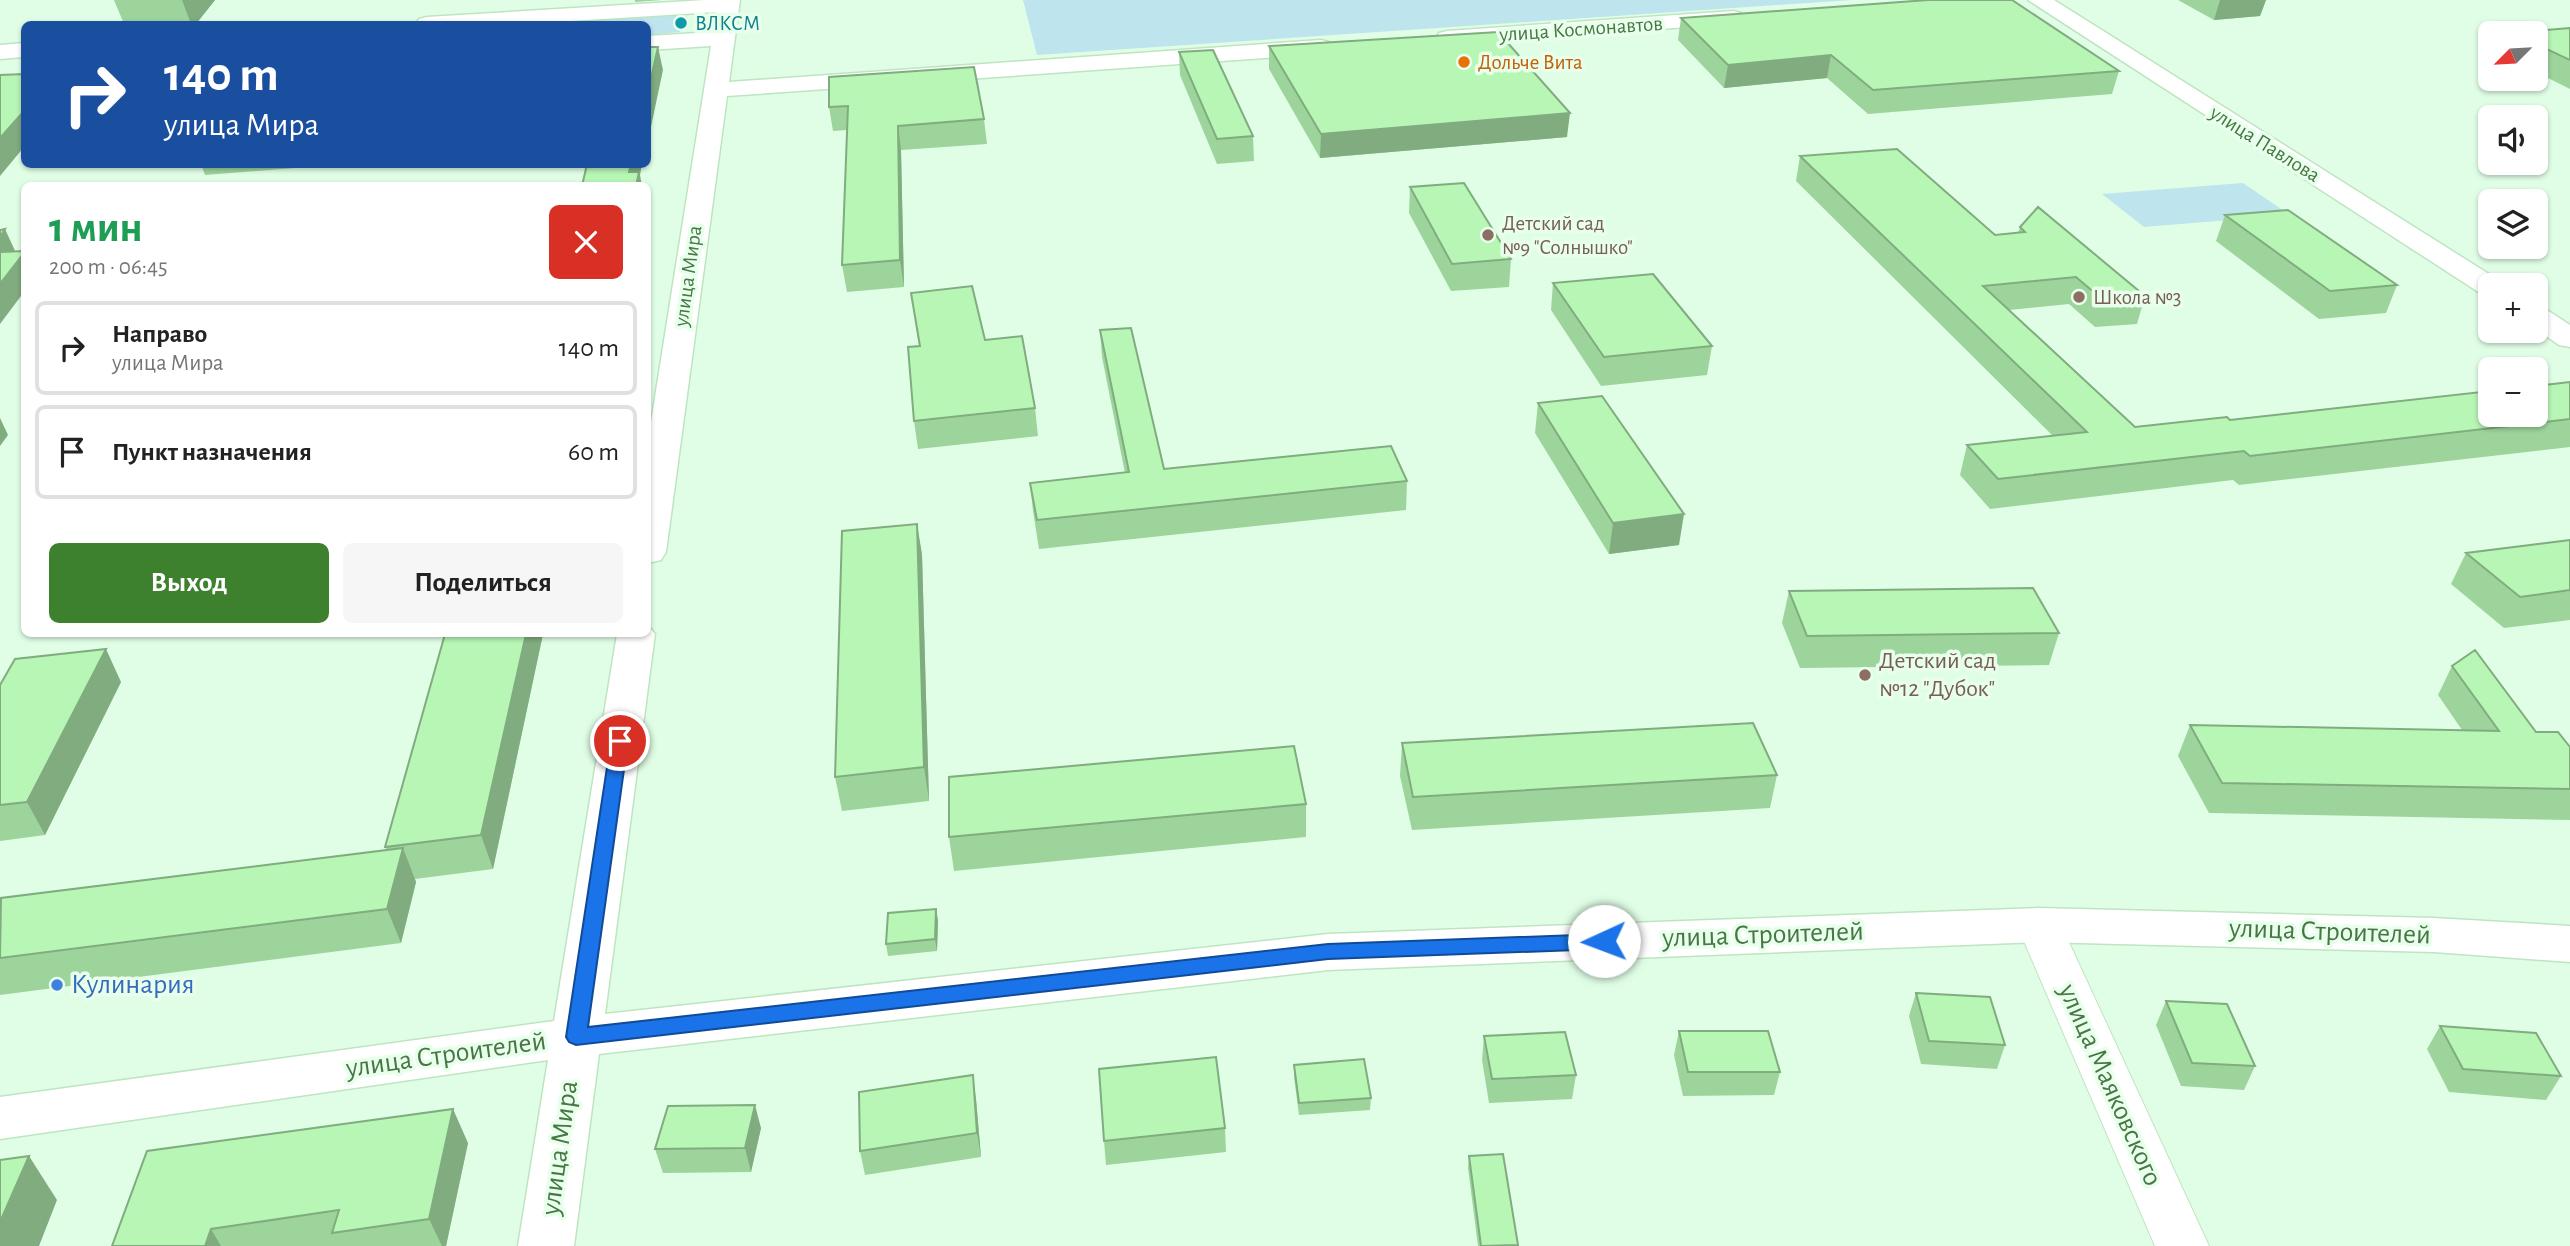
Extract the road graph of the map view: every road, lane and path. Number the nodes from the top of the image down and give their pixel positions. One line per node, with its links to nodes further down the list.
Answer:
1 (2039, 0): 12 (street, улица Павлова)
2 (729, 3): 4 (street); 5 (street, улица Мира)
3 (1758, 16): 6 (street, улица Космонавтов)
4 (470, 21)
5 (723, 38): 7 (street); 11 (street, улица Мира)
6 (1432, 39)
7 (651, 43)
8 (1337, 46): 11 (street)
9 (21, 50): 10 (street)
10 (0, 52)
11 (715, 90): 15 (street, улица Мира)
12 (2478, 279)
13 (2548, 324): 14 (street)
14 (2570, 338)
15 (651, 531)
16 (636, 637): 19 (street, улица Мира)
17 (2039, 925): 18 (street, улица Строителей); 19 (street, улица Строителей); 22 (street, улица Маяковского)
18 (2570, 944)
19 (576, 1037): 20 (street, улица Строителей); 21 (street, улица Мира)
20 (0, 1118)
21 (546, 1246)
22 (2182, 1246)

